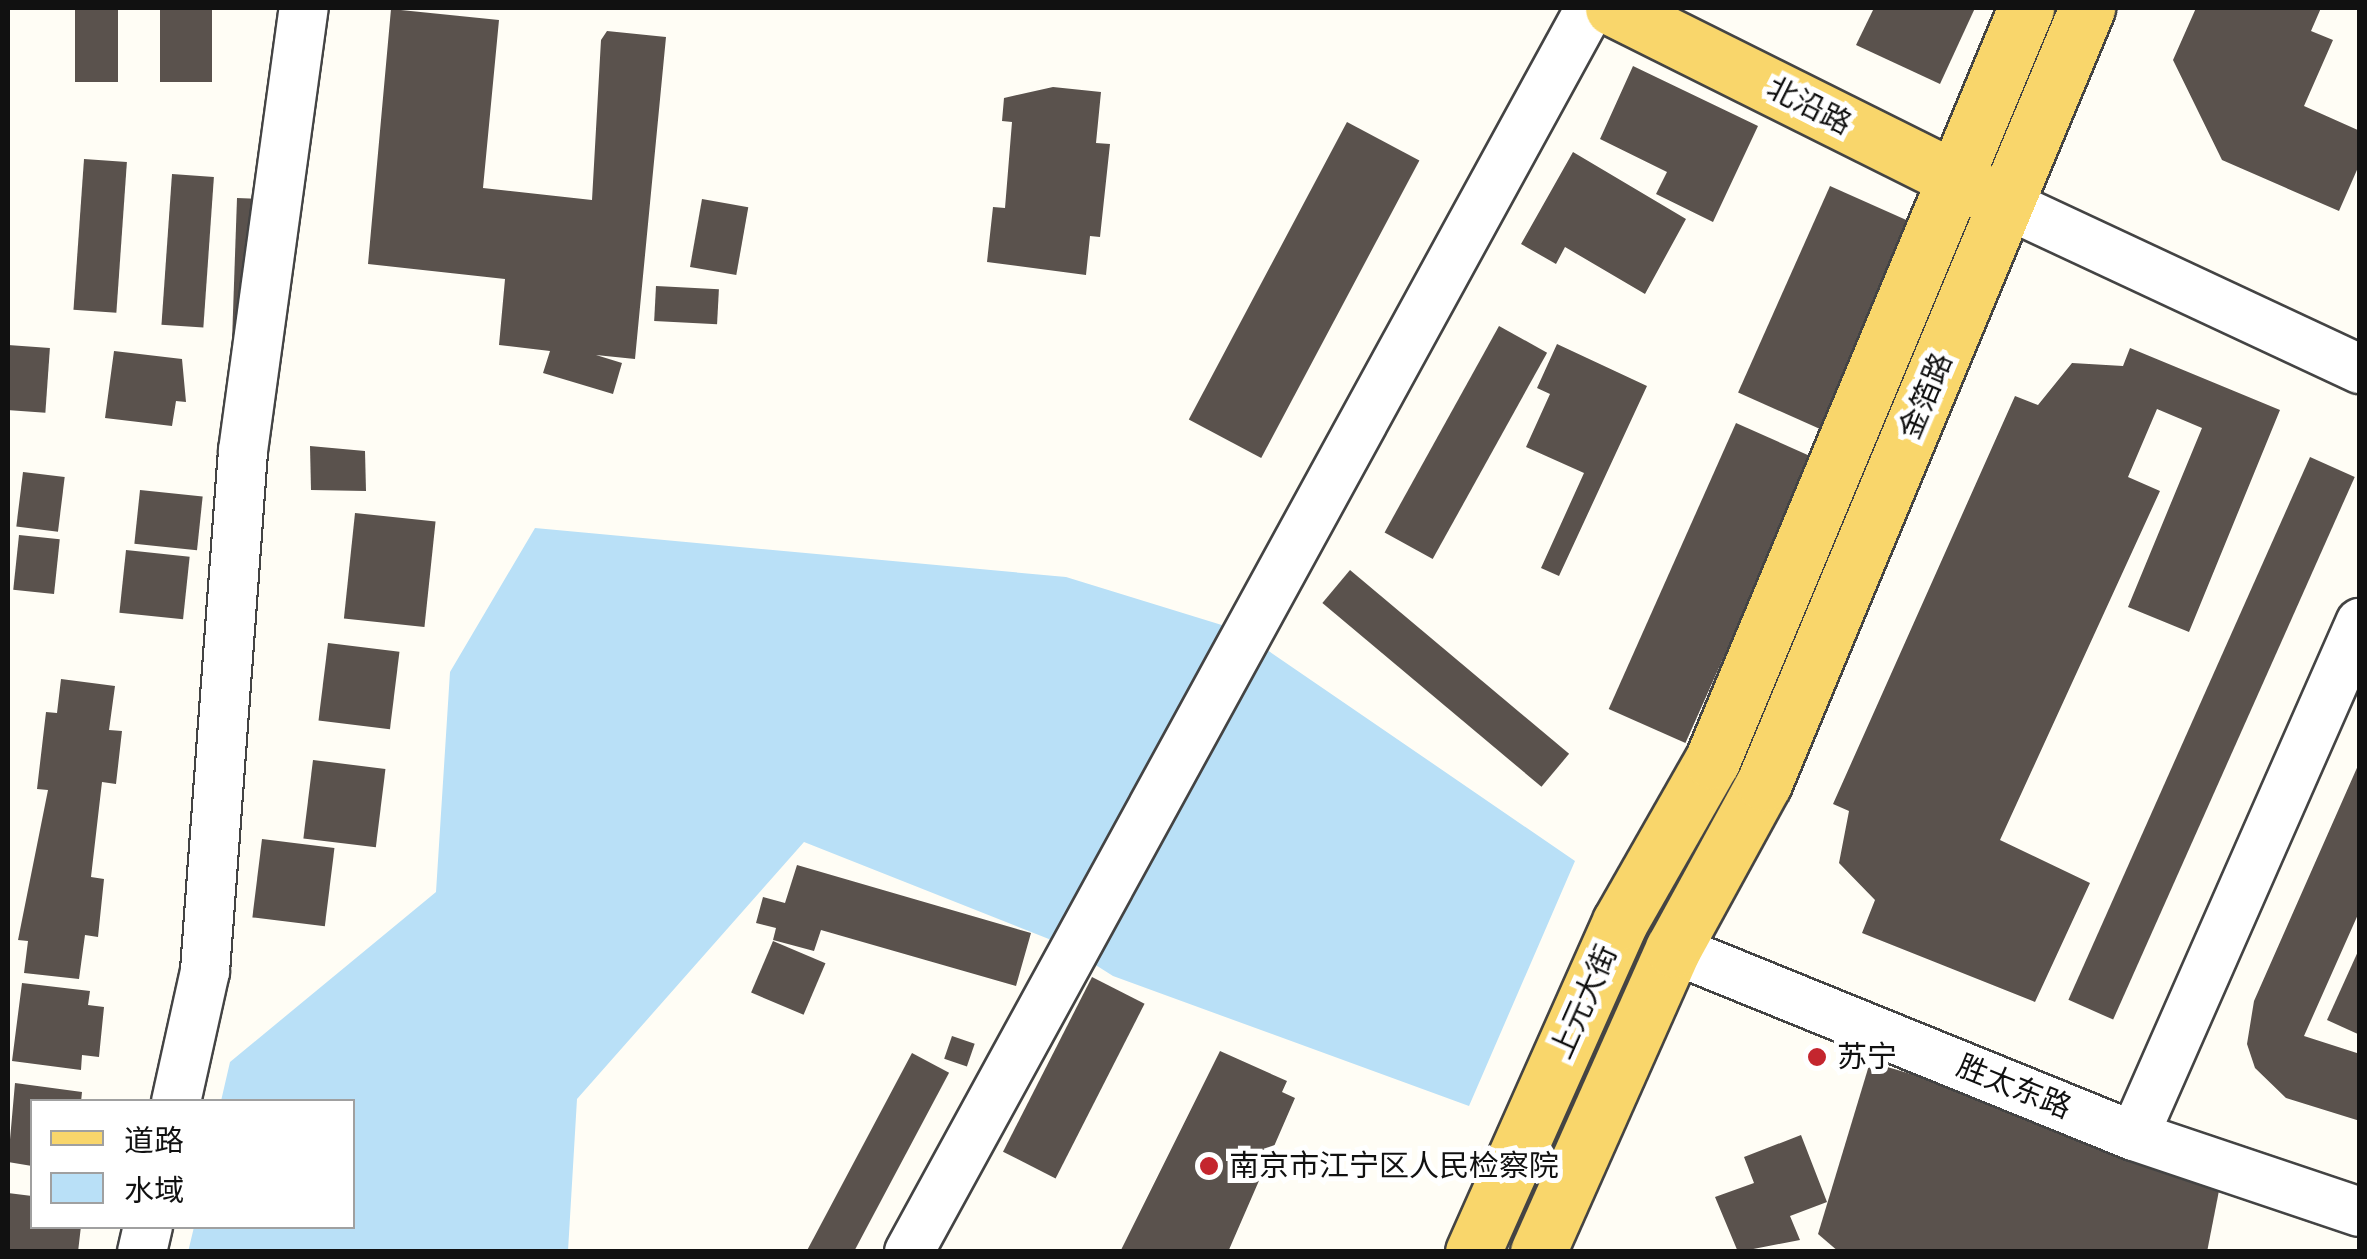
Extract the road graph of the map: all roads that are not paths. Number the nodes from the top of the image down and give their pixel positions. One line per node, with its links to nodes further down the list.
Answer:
1 (304, 8): 13 (street)
2 (1590, 8): 16 (street)
3 (1613, 8): 6 (main road, 北沿路)
4 (2026, 8): 6 (main road, 金箔路)
5 (2086, 8): 7 (main road, 金箔路)
6 (1956, 179): 7 (main road, 北沿路); 10 (main road, 金箔路)
7 (2006, 204): 8 (street); 11 (main road, 金箔路)
8 (2360, 370)
9 (2360, 623): 14 (street)
10 (1712, 761): 17 (main road, 上元大街)
11 (1764, 783): 12 (main road, 上元大街)
12 (1673, 949): 14 (street, 胜太东路); 18 (main road, 上元大街)
13 (177, 1099)
14 (2134, 1136): 15 (street, 胜太东路)
15 (2360, 1212)
16 (909, 1252)
17 (1473, 1252)
18 (1538, 1252)

